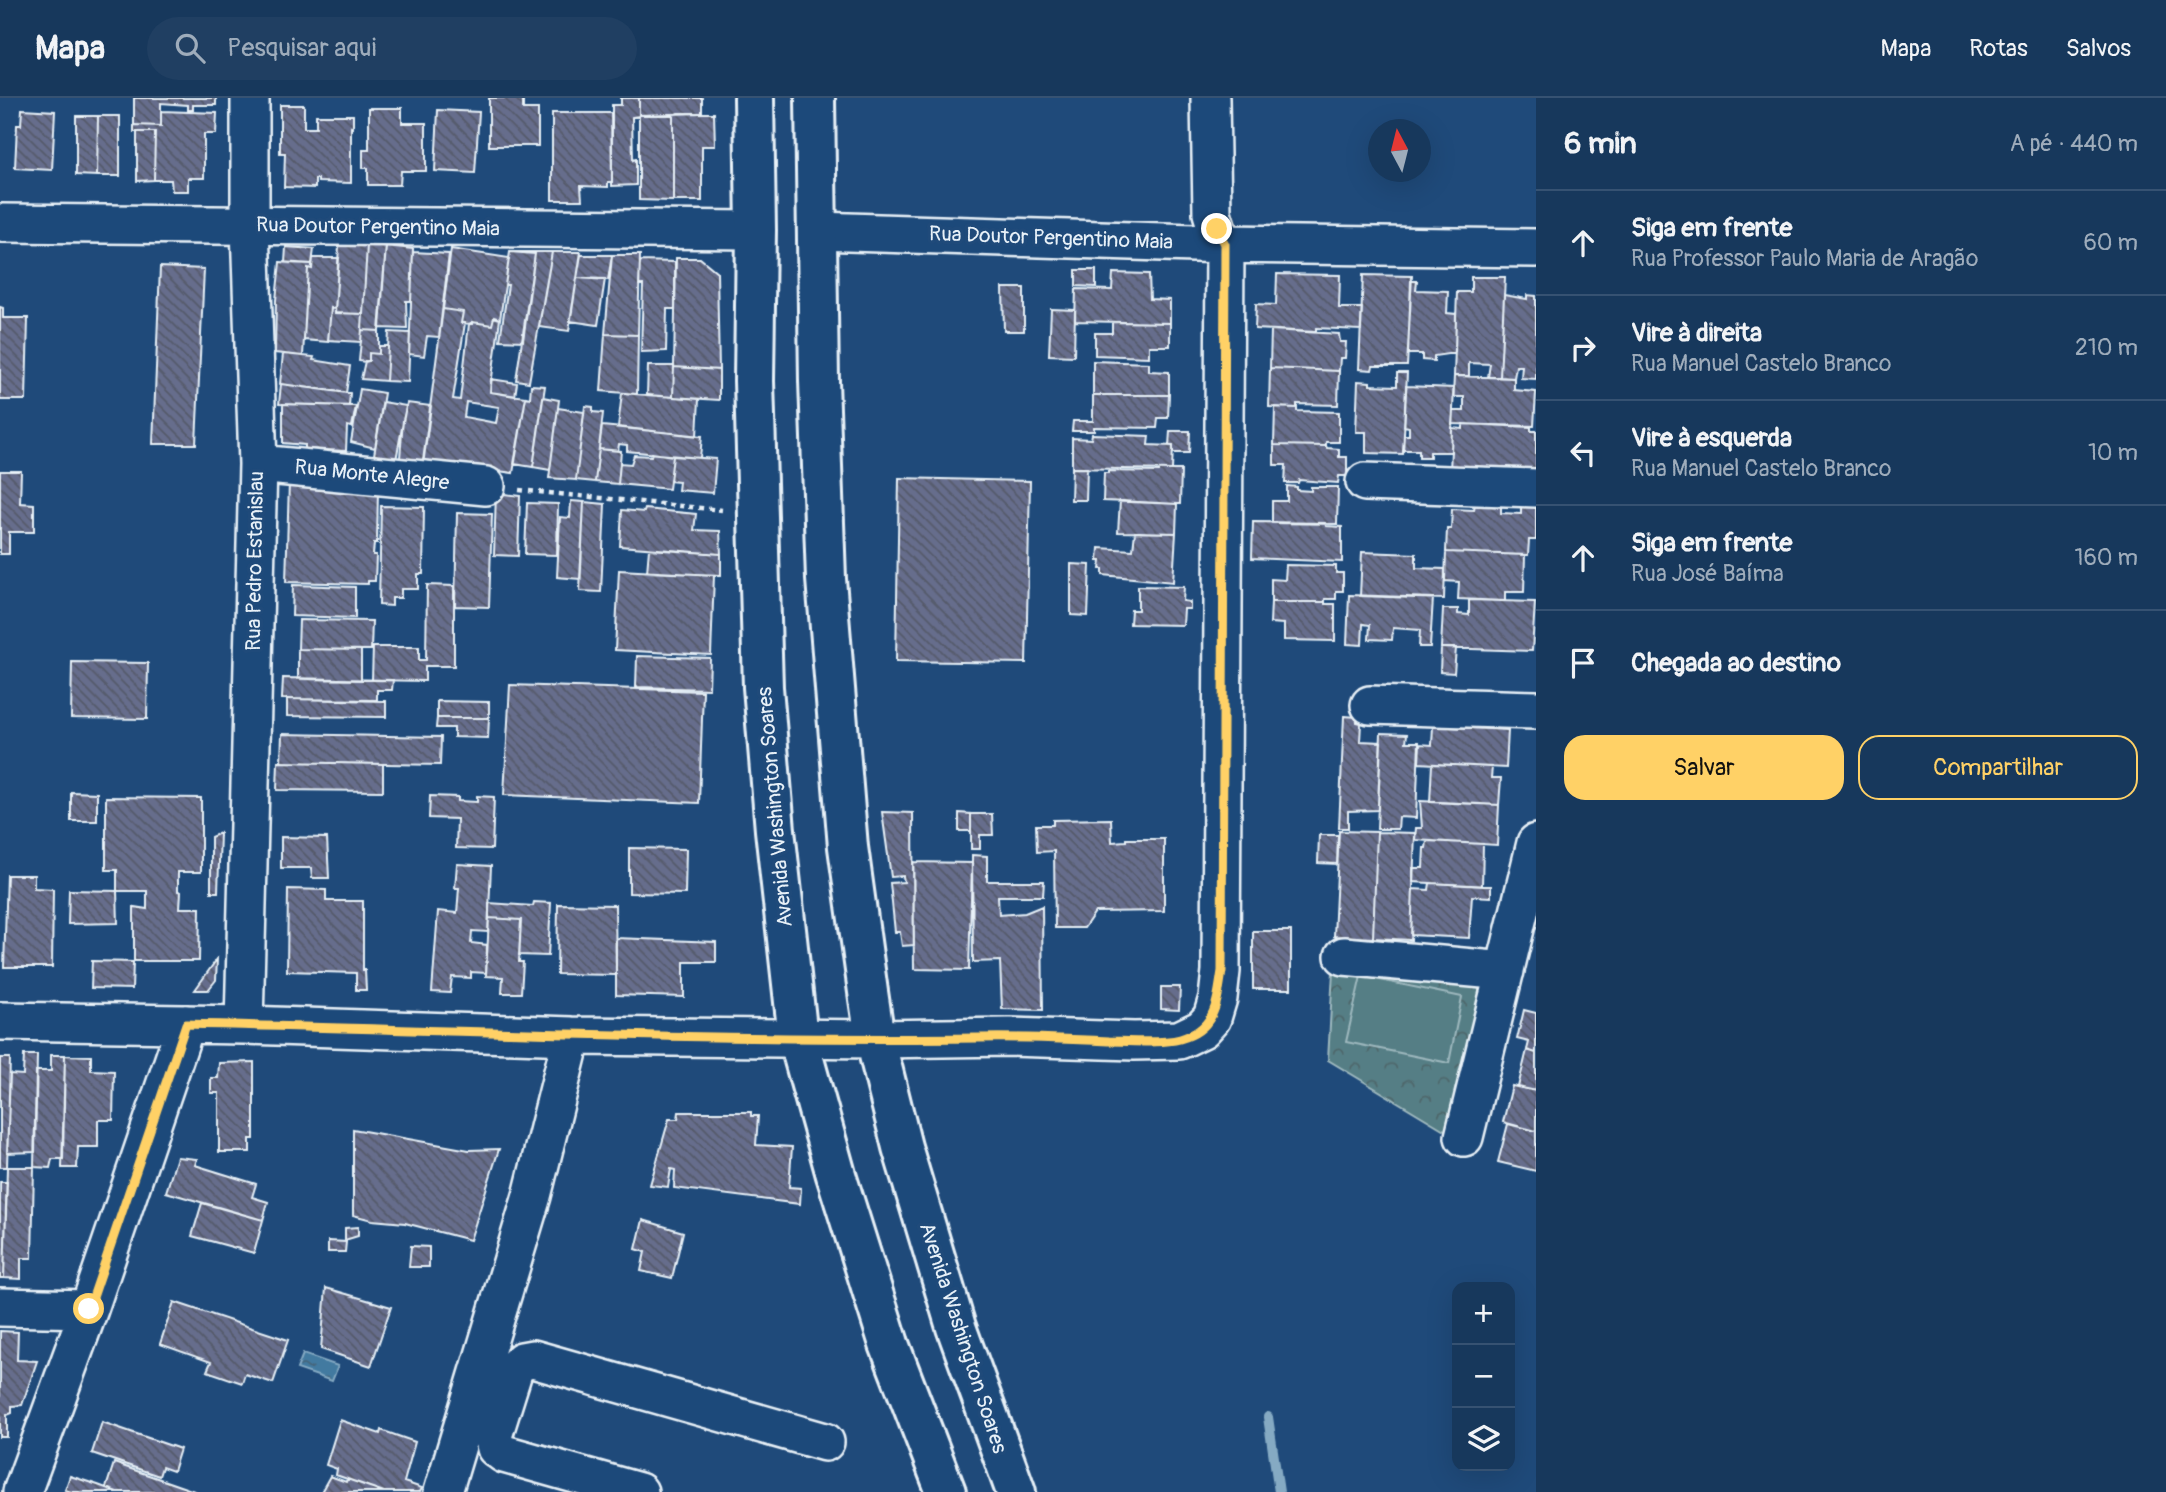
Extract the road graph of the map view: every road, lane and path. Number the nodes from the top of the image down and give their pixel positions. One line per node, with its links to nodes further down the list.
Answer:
1 (250, 98): 6 (street, Rua Pedro Estanislau)
2 (754, 98): 7 (highway, Avenida Washington Soares)
3 (815, 98): 8 (highway, Avenida Washington Soares)
4 (1210, 98): 9 (street)
5 (0, 223): 6 (street, Rua Doutor Pergentino Maia)
6 (250, 226): 7 (street, Rua Doutor Pergentino Maia); 11 (street, Rua Pedro Estanislau)
7 (756, 230): 15 (highway, Avenida Washington Soares)
8 (817, 231): 9 (street, Rua Doutor Pergentino Maia); 26 (highway, Avenida Washington Soares)
9 (1225, 244): 10 (street, Rua Doutor Pergentino Maia); 26 (street)
10 (1536, 248)
11 (258, 464): 13 (street, Rua Monte Alegre); 23 (street, Rua Pedro Estanislau)
12 (1365, 482): 14 (street)
13 (486, 486): 15 (path)
14 (1536, 488)
15 (758, 514): 25 (highway, Avenida Washington Soares)
16 (1370, 705): 17 (street)
17 (1536, 710)
18 (1536, 843): 20 (street)
19 (1344, 956): 20 (street)
20 (1505, 971): 27 (street)
21 (0, 1021): 22 (street)
22 (186, 1024): 23 (street); 29 (street)
23 (244, 1025): 24 (street)
24 (572, 1036): 25 (street); 32 (street)
25 (798, 1038): 26 (street); 34 (highway, Avenida Washington Soares)
26 (875, 1039): 35 (highway, Avenida Washington Soares)
27 (1464, 1137)
28 (0, 1307): 29 (street)
29 (89, 1309): 31 (street)
30 (825, 1442): 33 (street)
31 (22, 1492)
32 (443, 1492)
33 (639, 1492)
34 (946, 1492)
35 (1016, 1492)

